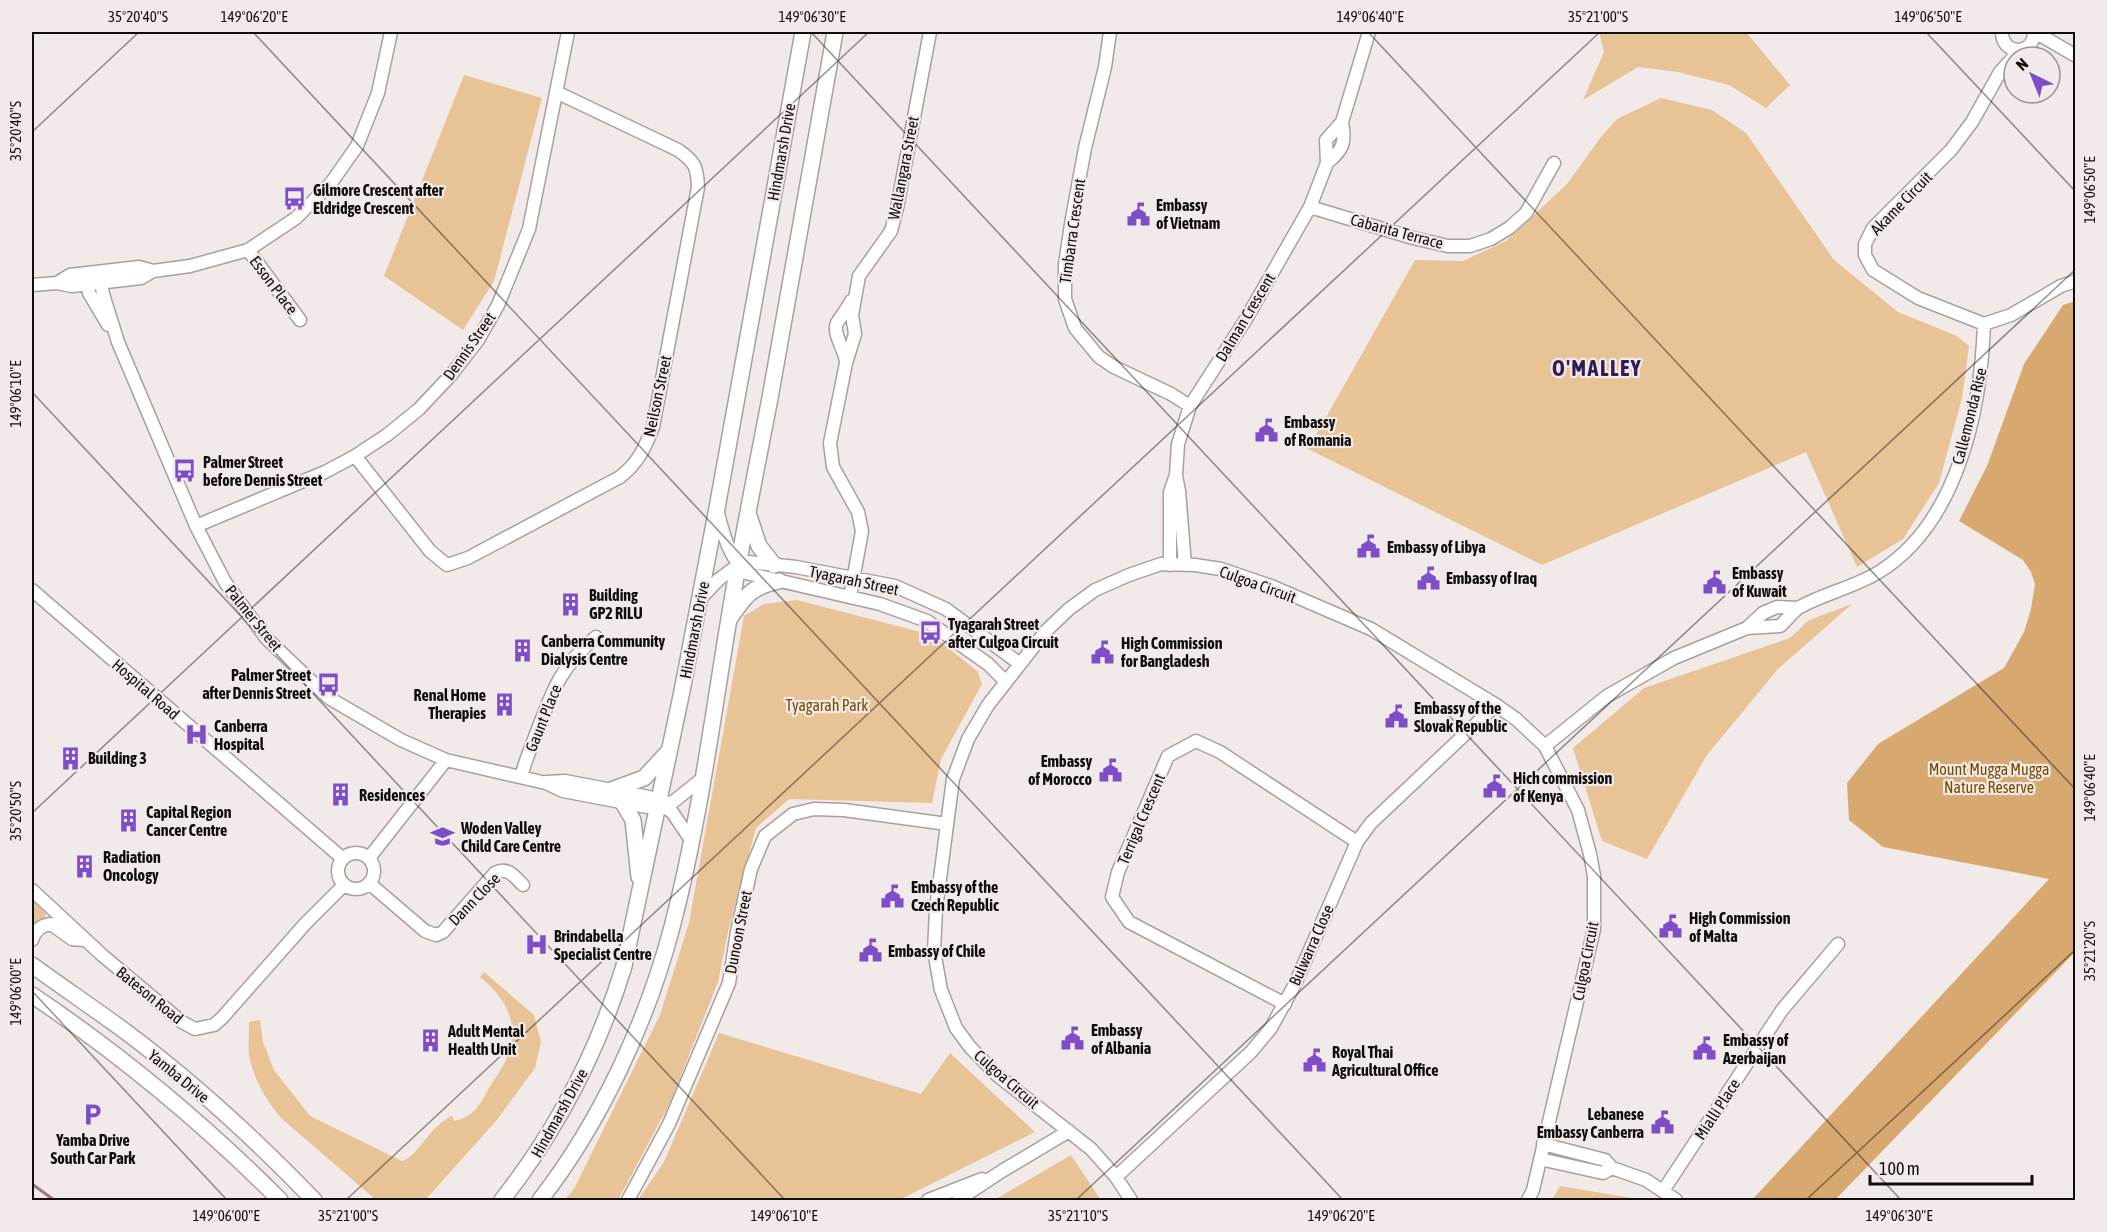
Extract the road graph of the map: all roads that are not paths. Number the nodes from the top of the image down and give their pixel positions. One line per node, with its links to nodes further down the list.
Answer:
1 (391, 32): 18 (street)
2 (567, 32): 15 (street, Dennis Street)
3 (802, 32): 31 (main road, Hindmarsh Drive)
4 (835, 32): 32 (main road, Hindmarsh Drive)
5 (930, 32): 23 (street, Wallangara Street)
6 (1110, 32): 28 (street, Timbarra Crescent)
7 (1369, 32): 17 (street, Dalman Crescent)
8 (2034, 32): 10 (street); 11 (street)
9 (2002, 36): 14 (street, Akame Circuit)
10 (2053, 43): 12 (street); 13 (street)
11 (2027, 45)
12 (2042, 45)
13 (2076, 56)
14 (2000, 72): 25 (street, Akame Circuit)
15 (556, 92): 29 (street, Dennis Street); 29 (street, Neilson Street)
16 (1554, 163): 17 (street, Cabarita Terrace)
17 (1310, 207): 28 (street, Dalman Crescent)
18 (248, 250): 19 (street); 24 (street, Esson Place)
19 (100, 277): 20 (street); 26 (street, Palmer Street)
20 (86, 279): 22 (street); 26 (street, Palmer Street)
21 (2076, 280): 25 (street)
22 (32, 285)
23 (855, 295): 27 (street, Wallangara Street); 27 (street, Wallangara Street)
24 (300, 320)
25 (1984, 324): 43 (street, Callemonda Rise)
26 (118, 342): 33 (street, Palmer Street)
27 (846, 363): 38 (street, Wallangara Street)
28 (1190, 406): 30 (street, Dalman Crescent)
29 (355, 456): 33 (street, Dennis Street)
30 (1176, 475): 36 (street, Dalman Crescent); 37 (street, Dalman Crescent)
31 (717, 508): 34 (street); 42 (main road, Hindmarsh Drive)
32 (748, 513): 34 (main road, Hindmarsh Drive); 35 (main road)
33 (196, 526): 52 (street, Palmer Street)
34 (738, 565): 35 (street, Tyagarah Street); 39 (street, Tyagarah Street); 42 (street); 44 (main road, Hindmarsh Drive)
35 (774, 565): 38 (street, Tyagarah Street)
36 (1170, 565): 37 (street, Culgoa Circuit); 47 (street, Culgoa Circuit)
37 (1185, 565): 49 (street, Culgoa Circuit)
38 (853, 579): 41 (street, Wallangara Street); 47 (street, Tyagarah Street)
39 (779, 581): 41 (street, Tyagarah Street); 44 (main road)
40 (32, 590): 62 (street, Hospital Road)
41 (850, 597): 48 (street, Tyagarah Street)
42 (699, 600): 51 (main road, Hindmarsh Drive)
43 (1798, 608): 45 (street, Callemonda Rise); 45 (street, Callemonda Rise)
44 (729, 620): 54 (main road, Hindmarsh Drive)
45 (1747, 628): 50 (street, Callemonda Rise)
46 (596, 637): 53 (street, Gaunt Place)
47 (1020, 664): 48 (street, Culgoa Circuit)
48 (1006, 682): 59 (street, Culgoa Circuit)
49 (1497, 705): 50 (street, Culgoa Circuit); 61 (street, Bulwarra Close)
50 (1545, 746): 76 (street, Culgoa Circuit)
51 (668, 752): 56 (main road); 58 (main road, Hindmarsh Drive)
52 (446, 760): 53 (street, Palmer Street); 63 (street)
53 (521, 777): 55 (street, Palmer Street)
54 (703, 778): 58 (street, Palmer Street); 60 (main road, Hindmarsh Drive)
55 (546, 783): 56 (street, Palmer Street); 57 (street, Palmer Street)
56 (610, 790): 58 (street, Palmer Street)
57 (623, 803): 58 (street, Palmer Street); 68 (main road)
58 (658, 804): 60 (street, Palmer Street); 68 (main road, Hindmarsh Drive)
59 (947, 824): 75 (street, Culgoa Circuit); 86 (street, Dunoon Street)
60 (691, 840): 85 (main road, Hindmarsh Drive)
61 (1357, 842): 74 (street, Bulwarra Close); 74 (street, Terrigal Crescent)
62 (342, 858): 63 (street); 65 (street)
63 (369, 858): 64 (street)
64 (369, 883): 65 (street); 66 (street, Dann Close)
65 (344, 885): 70 (street, Bateson Road)
66 (523, 885)
67 (32, 890): 70 (street, Bateson Road)
68 (641, 892): 84 (main road, Hindmarsh Drive)
69 (32, 940): 70 (street)
70 (86, 940)
71 (1838, 944): 81 (street, Mialli Place)
72 (32, 966): 83 (main road, Yamba Drive)
73 (32, 994): 82 (main road, Yamba Drive)
74 (1285, 1004): 80 (street, Bulwarra Close)
75 (1069, 1131): 79 (street); 80 (street, Culgoa Circuit)
76 (1544, 1144): 77 (street, Culgoa Circuit); 78 (street)
77 (1540, 1159): 78 (street); 90 (street, Culgoa Circuit)
78 (1612, 1168): 81 (street)
79 (1002, 1171): 87 (street); 88 (street)
80 (1116, 1177): 89 (street, Culgoa Circuit)
81 (1663, 1191): 91 (street)
82 (280, 1200)
83 (314, 1200)
84 (502, 1200)
85 (540, 1200)
86 (628, 1200)
87 (928, 1200)
88 (958, 1200)
89 (1131, 1200)
90 (1528, 1200)
91 (1676, 1200)

